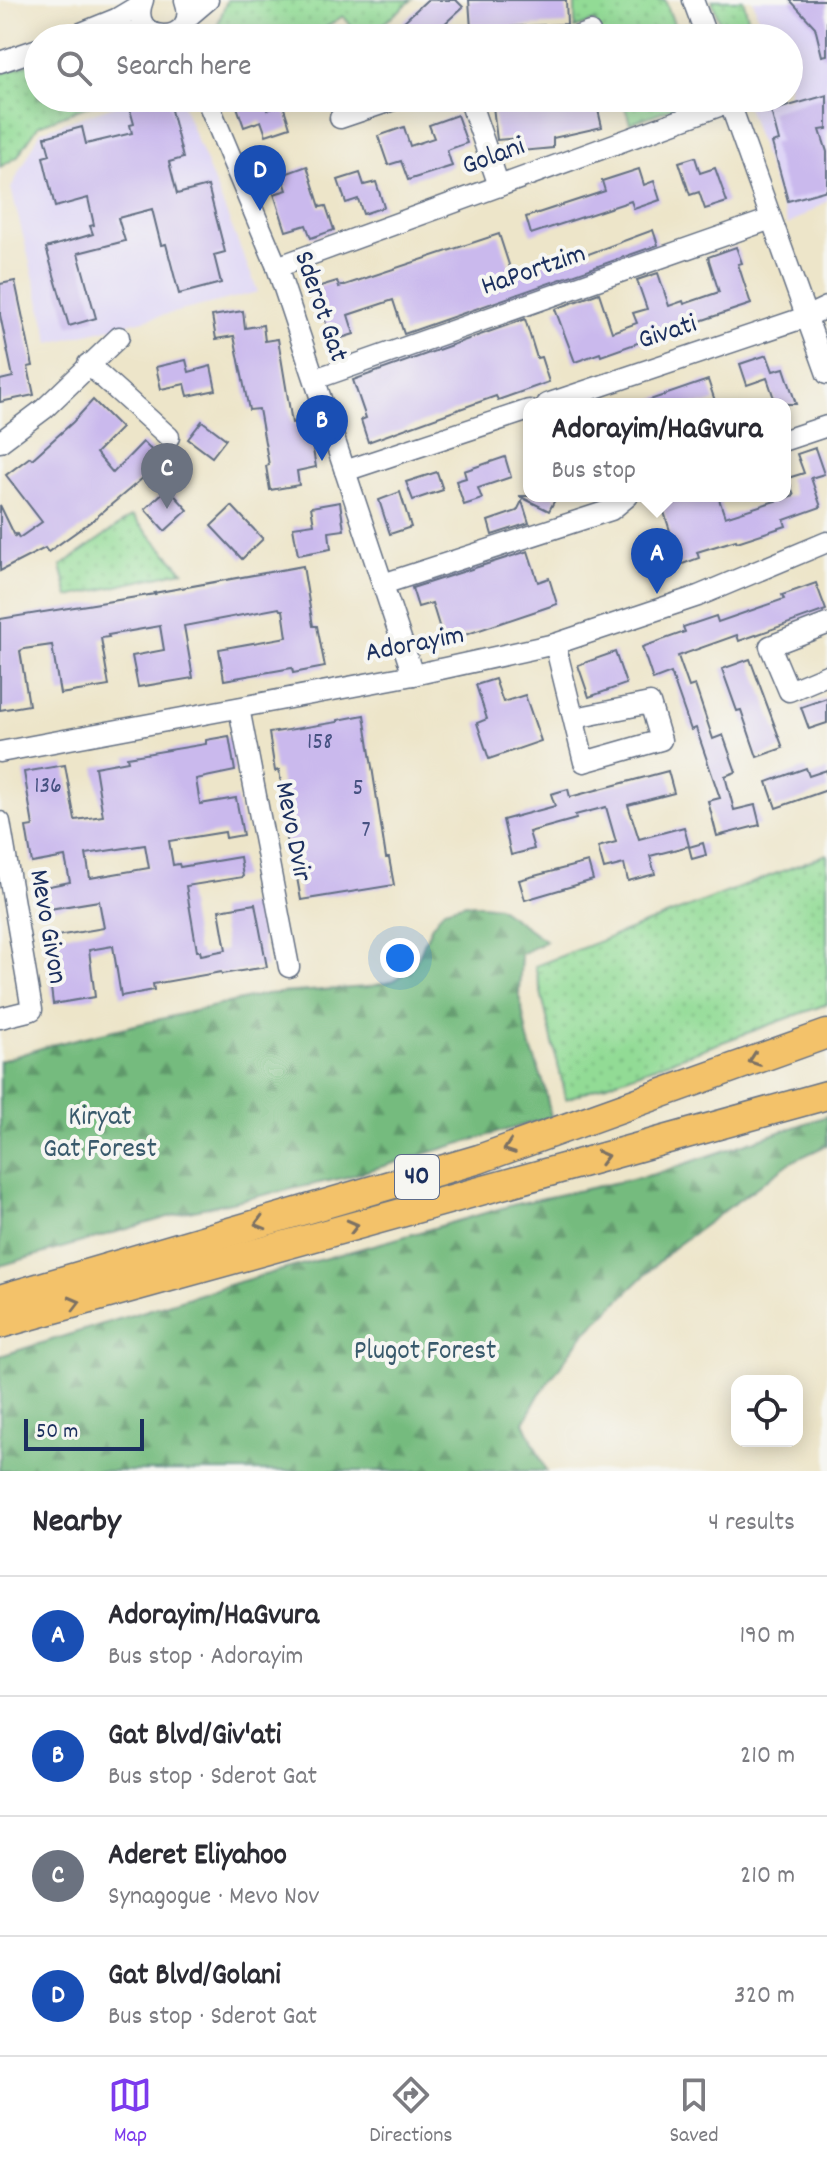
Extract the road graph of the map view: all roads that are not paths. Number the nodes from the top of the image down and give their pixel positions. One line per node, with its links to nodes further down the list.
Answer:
1 (208, 0): 4 (street)
2 (693, 0): 7 (street)
3 (142, 2): 5 (street); 6 (street)
4 (186, 20)
5 (104, 24)
6 (145, 24)
7 (702, 24)
8 (24, 54): 9 (street)
9 (0, 62)
10 (212, 112): 18 (street, Sderot Gat)
11 (358, 112): 15 (street)
12 (474, 112): 16 (street)
13 (697, 112): 16 (street, Golani)
14 (733, 112): 17 (street)
15 (340, 118)
16 (499, 186): 18 (street, Golani)
17 (771, 219): 20 (street); 24 (street, HaPortzim)
18 (277, 267): 24 (street, Sderot Gat)
19 (827, 307): 20 (street, Givati)
20 (806, 317): 23 (street); 25 (street, Givati)
21 (119, 337): 22 (street)
22 (88, 364): 28 (street); 30 (street)
23 (827, 374)
24 (315, 379): 31 (street, Sderot Gat)
25 (565, 398)
26 (523, 412): 31 (street)
27 (827, 426): 29 (street)
28 (169, 437)
29 (791, 438)
30 (0, 442)
31 (345, 471): 34 (street, Sderot Gat)
32 (621, 502): 34 (street)
33 (827, 542): 36 (street, Adorayim)
34 (383, 584): 37 (street, Sderot Gat)
35 (827, 624): 38 (street)
36 (555, 644): 37 (street, Adorayim); 40 (street)
37 (413, 675): 39 (street, Adorayim)
38 (827, 675)
39 (239, 708): 41 (street, Adorayim); 43 (street, Mevo Dvir)
40 (575, 718)
41 (0, 752)
42 (0, 822): 44 (street, Mevo Givon)
43 (289, 967)
44 (0, 1018)
45 (827, 1034): 47 (highway, 40, one-way to 47)
46 (827, 1095): 48 (highway, 40, one-way to 46)
47 (0, 1299)
48 (0, 1324)

